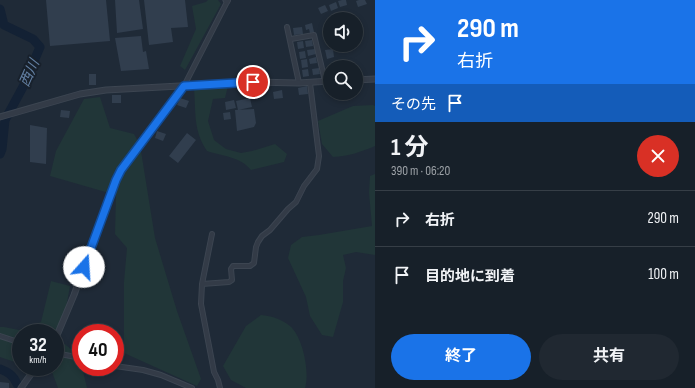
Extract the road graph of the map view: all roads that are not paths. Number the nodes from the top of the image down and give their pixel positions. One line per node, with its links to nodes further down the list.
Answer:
1 (227, 0): 10 (street)
2 (287, 27): 3 (street)
3 (291, 39): 4 (street); 8 (street)
4 (323, 67)
5 (375, 79): 6 (street)
6 (363, 80)
7 (323, 81): 9 (street)
8 (299, 83): 9 (street); 10 (street)
9 (310, 83): 13 (street)
10 (184, 86): 11 (street); 14 (street)
11 (1, 117)
12 (212, 234): 13 (street)
13 (202, 284): 21 (street)
14 (62, 324)
15 (0, 336): 16 (street)
16 (12, 340)
17 (124, 367): 20 (street)
18 (30, 376): 19 (street)
19 (21, 388)
20 (192, 388)
21 (220, 388)

